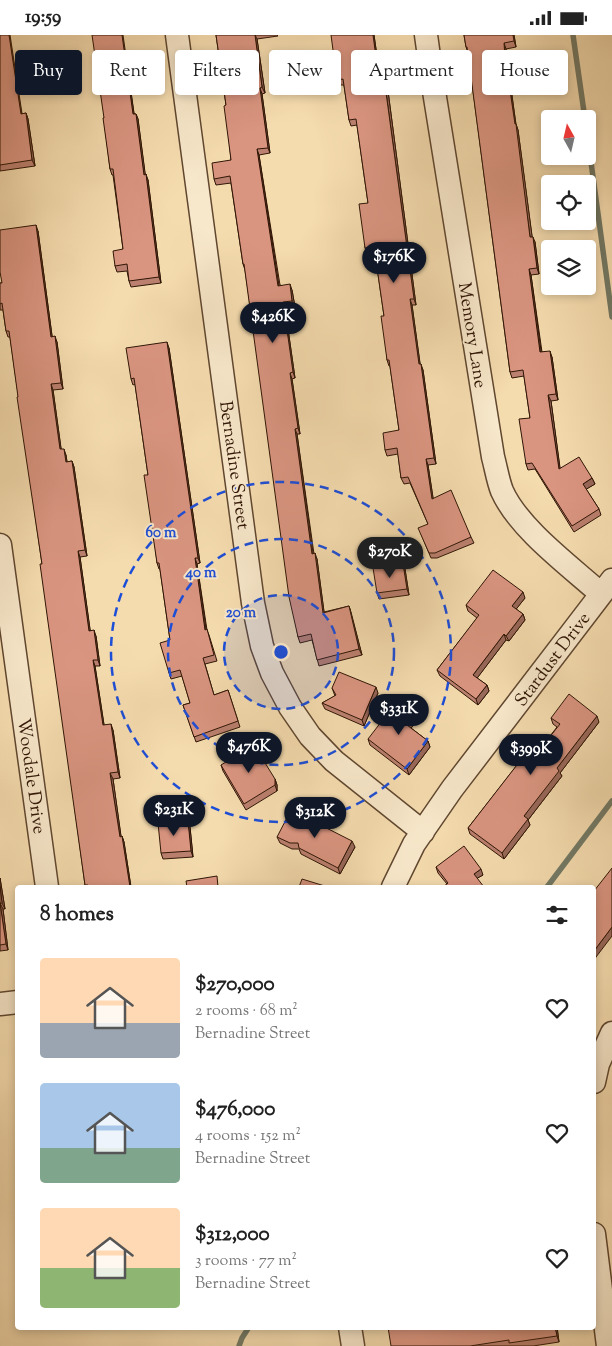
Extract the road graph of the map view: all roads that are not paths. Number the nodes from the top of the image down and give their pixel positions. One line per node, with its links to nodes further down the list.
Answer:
1 (177, 35): 5 (street, Bernadine Street)
2 (426, 35): 4 (street, Memory Lane)
3 (0, 545): 6 (street, Woodale Drive)
4 (607, 587): 5 (street, Stardust Drive)
5 (423, 832): 7 (street, Stardust Drive)
6 (47, 885)
7 (394, 885)
8 (15, 1002): 9 (street)
9 (0, 1004)
10 (612, 1033): 11 (street)
11 (596, 1074)
12 (596, 1250): 15 (street)
13 (350, 1330): 14 (street)
14 (353, 1346)
15 (608, 1346)

